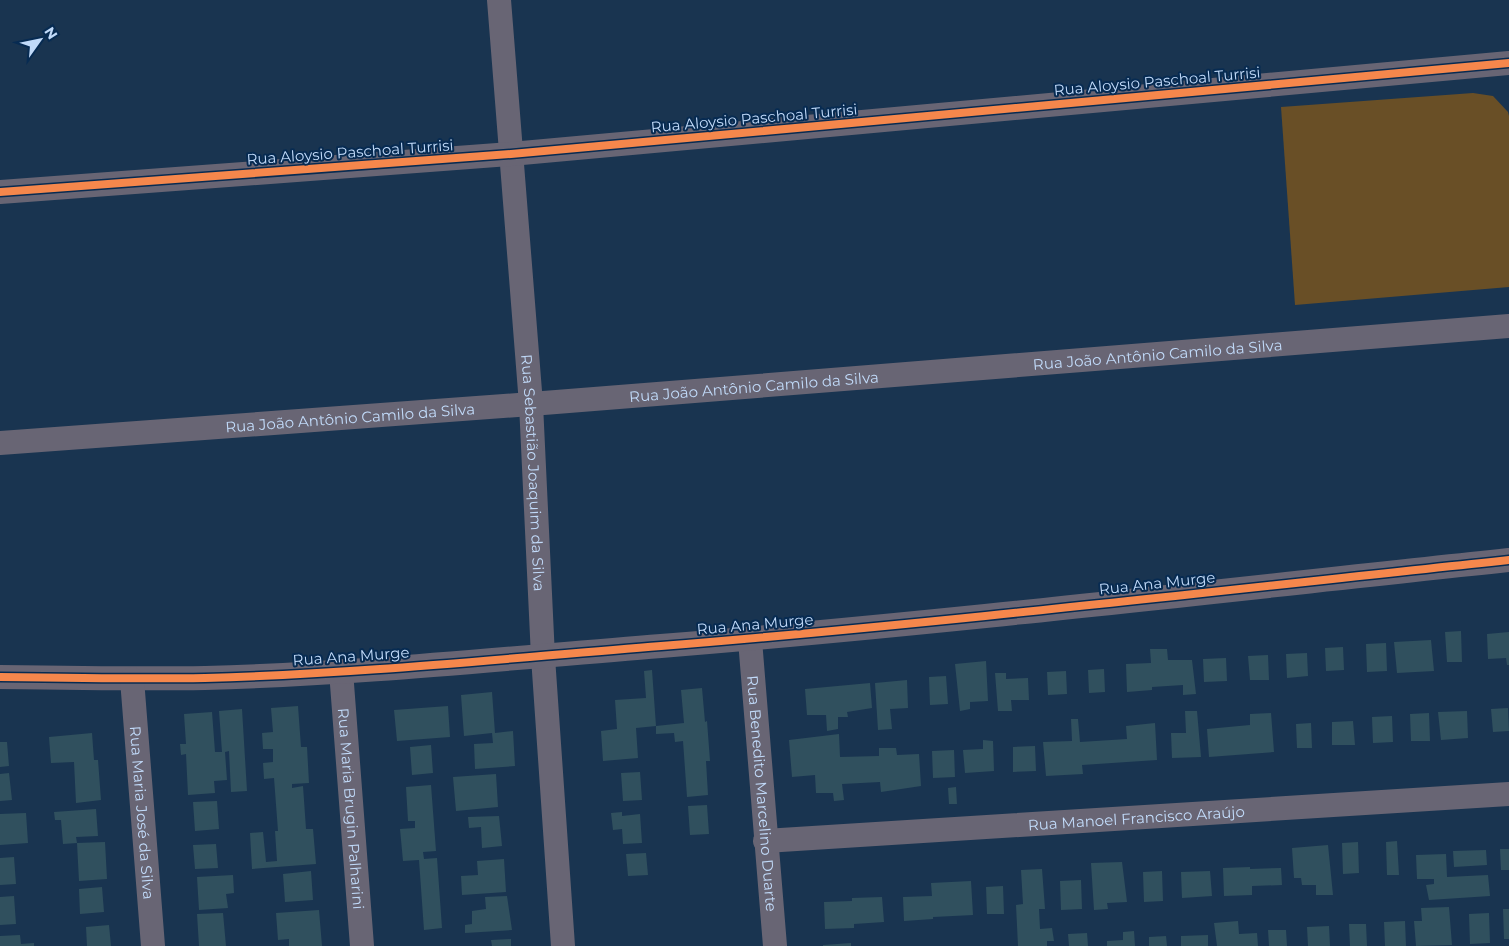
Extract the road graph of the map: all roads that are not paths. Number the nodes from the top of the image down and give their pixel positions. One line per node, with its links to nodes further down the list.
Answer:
1 (499, 0): 3 (street, Rua Sebastião Joaquim da Silva)
2 (1509, 63): 3 (street, Rua Aloysio Paschoal Turrisi)
3 (510, 154): 4 (street, Rua Aloysio Paschoal Turrisi); 6 (street, Rua Sebastião Joaquim da Silva)
4 (0, 192)
5 (1509, 326): 6 (street, Rua João Antônio Camilo da Silva)
6 (530, 404): 7 (street, Rua João Antônio Camilo da Silva); 10 (street, Rua Sebastião Joaquim da Silva)
7 (0, 443)
8 (1509, 560): 9 (street, Rua Ana Murge)
9 (750, 640): 10 (street, Rua Ana Murge); 15 (street, Rua Benedito Marcelino Duarte)
10 (543, 657): 11 (street, Rua Ana Murge); 18 (street, Rua Sebastião Joaquim da Silva)
11 (341, 671): 13 (street, Rua Ana Murge); 17 (street, Rua Maria Brugin Palharini)
12 (0, 677): 13 (street, Rua Ana Murge)
13 (132, 679): 16 (street, Rua Maria José da Silva)
14 (1509, 794): 15 (street, Rua Manoel Francisco Araújo)
15 (765, 841): 19 (street, Rua Benedito Marcelino Duarte)
16 (153, 946)
17 (362, 946)
18 (563, 946)
19 (775, 946)

